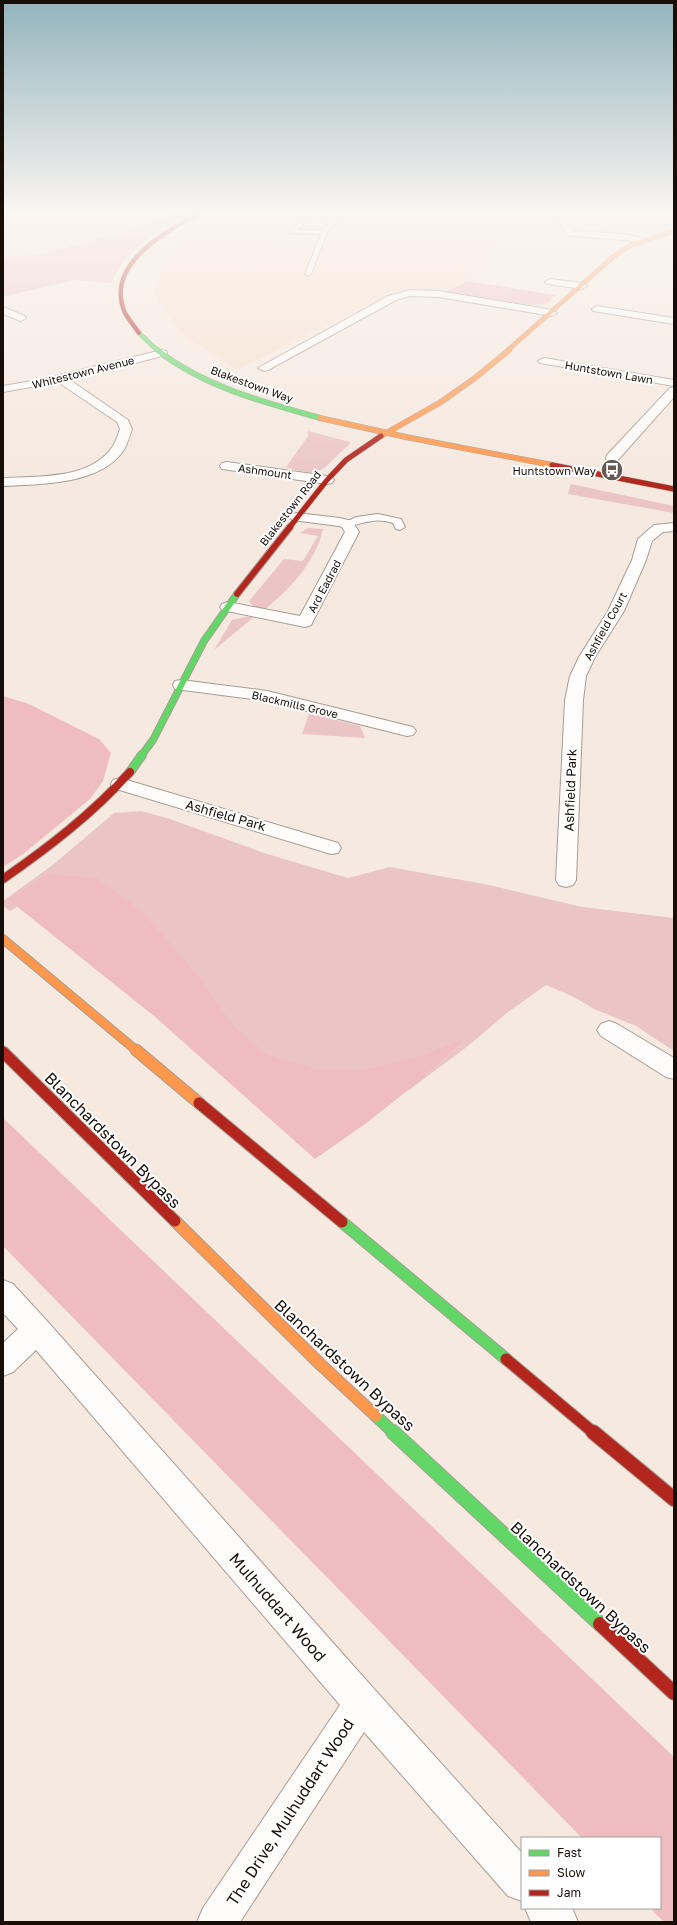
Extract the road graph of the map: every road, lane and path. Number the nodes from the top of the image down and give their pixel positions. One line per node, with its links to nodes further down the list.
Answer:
1 (121, 304): 10 (main road, Blakestown Way)
2 (381, 304): 12 (street)
3 (498, 304): 7 (street)
4 (562, 304): 7 (main road, Blakestown Road)
5 (597, 309): 9 (street)
6 (3, 310): 8 (street)
7 (552, 313): 17 (main road, Blakestown Road)
8 (21, 318)
9 (674, 321)
10 (162, 353): 13 (street, Whitestown Avenue); 17 (main road, Blakestown Way)
11 (544, 361): 14 (street, Huntstown Lawn)
12 (264, 368)
13 (61, 379): 15 (street, Whitestown Avenue); 21 (street)
14 (674, 383)
15 (3, 390)
16 (674, 390): 18 (street, Huntstown Lawn)
17 (386, 433): 20 (main road, Blakestown Road); 22 (main road)
18 (612, 458)
19 (227, 466): 20 (street, Ashmount)
20 (327, 480): 23 (main road, Blakestown Road)
21 (3, 482)
22 (674, 489)
23 (297, 517): 24 (street); 27 (main road, Blakestown Road)
24 (347, 524): 25 (lane); 27 (street, Ard Eadrad)
25 (400, 527)
26 (674, 527): 29 (street, Ashfield Court)
27 (228, 607): 28 (main road, Blakestown Road)
28 (181, 685): 30 (street, Blackmills Grove); 31 (main road, Blakestown Road)
29 (574, 700): 34 (street, Ashfield Park)
30 (407, 731)
31 (120, 784): 32 (street, Ashfield Park); 33 (main road, Blakestown Road)
32 (332, 848)
33 (3, 879)
34 (566, 880)
35 (3, 939): 42 (main road)
36 (609, 1030): 38 (street)
37 (3, 1052): 43 (main road, Blanchardstown Bypass)
38 (674, 1070)
39 (3, 1293): 40 (street, Mulhuddart Wood)
40 (37, 1330): 41 (street); 44 (street, Mulhuddart Wood)
41 (3, 1362)
42 (674, 1499)
43 (674, 1693)
44 (362, 1703): 45 (street, Mulhuddart Wood); 47 (street, The Drive, Mulhuddart Wood)
45 (521, 1881)
46 (546, 1909): 48 (street)
47 (217, 1922)
48 (558, 1922)

